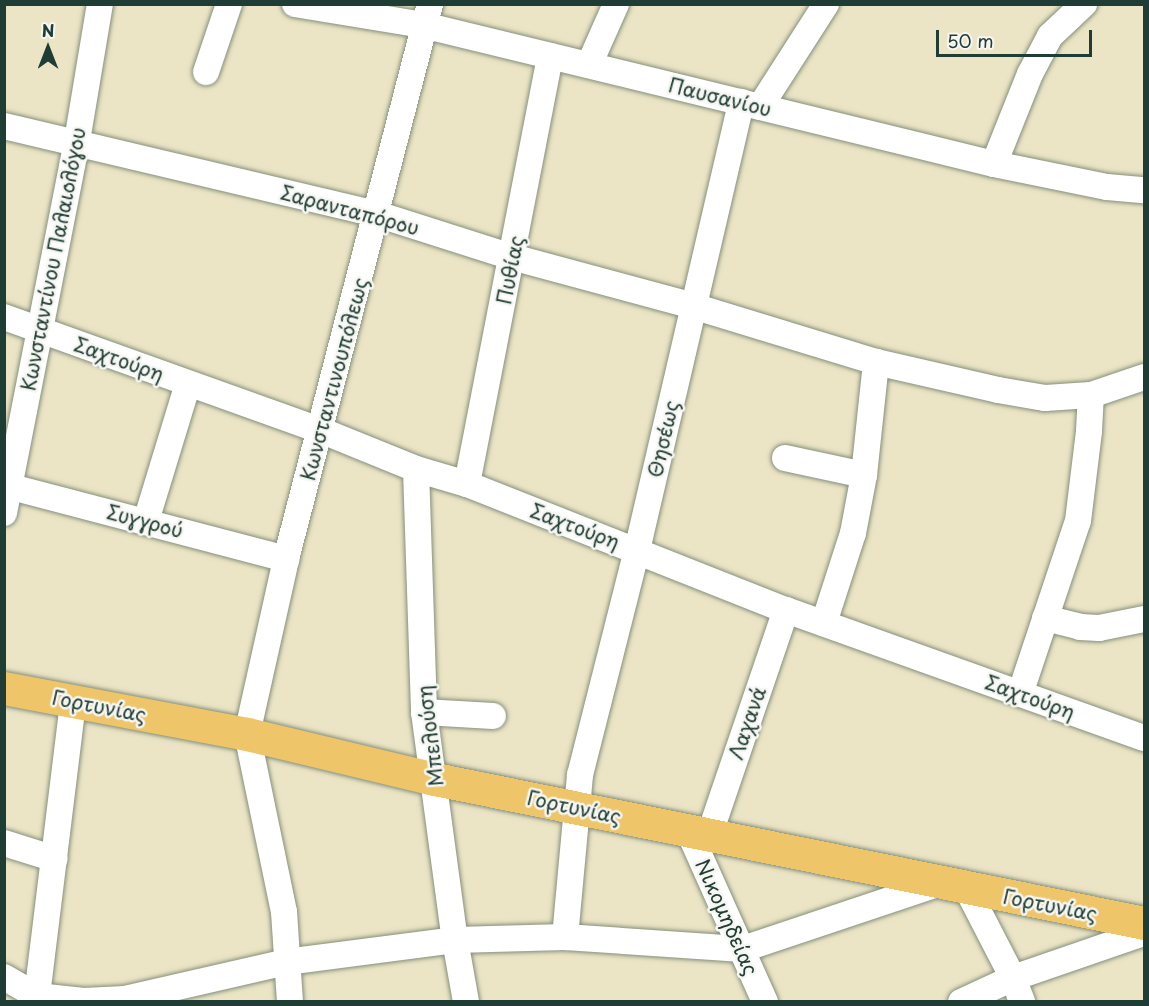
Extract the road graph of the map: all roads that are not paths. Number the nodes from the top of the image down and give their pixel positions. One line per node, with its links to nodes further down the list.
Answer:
1 (100, 4): 13 (street, Κωνσταντίνου Παλαιολόγου)
2 (229, 4): 10 (street)
3 (295, 4): 7 (street, Παυσανίου)
4 (616, 4): 9 (street)
5 (826, 4): 11 (street, Θησέως)
6 (1084, 4): 14 (street)
7 (426, 15): 8 (street, Παυσανίου); 16 (street, Κωνσταντινουπόλεως)
8 (549, 56): 9 (street, Παυσανίου); 17 (street, Πυθίας)
9 (589, 65): 11 (street, Παυσανίου)
10 (206, 72)
11 (750, 104): 14 (street, Παυσανίου); 18 (street, Θησέως)
12 (4, 126): 13 (street, Σαρανταπόρου)
13 (77, 141): 16 (street, Σαρανταπόρου); 20 (street, Κωνσταντίνου Παλαιολόγου)
14 (994, 164): 15 (street, Παυσανίου)
15 (1144, 190)
16 (376, 214): 17 (street, Σαρανταπόρου); 25 (street, Κωνσταντινουπόλεως)
17 (512, 257): 18 (street, Σαρανταπόρου); 29 (street, Πυθίας)
18 (693, 306): 21 (street, Σαρανταπόρου); 33 (street, Θησέως)
19 (4, 317): 20 (street, Σαχτούρη)
20 (39, 330): 23 (street, Σαχτούρη); 30 (street, Κωνσταντίνου Παλαιολόγου)
21 (876, 362): 24 (street, Σαρανταπόρου); 28 (street)
22 (1144, 377): 24 (street, Σαρανταπόρου)
23 (188, 384): 25 (street, Σαχτούρη); 32 (street)
24 (1091, 395): 36 (street)
25 (321, 430): 27 (street, Σαχτούρη); 34 (street, Κωνσταντινουπόλεως)
26 (785, 458): 28 (street)
27 (416, 469): 29 (street, Σαχτούρη); 42 (street, Μπελούση)
28 (864, 475): 38 (street)
29 (467, 484): 33 (street, Σαχτούρη)
30 (7, 486): 31 (street, Κωνσταντίνου Παλαιολόγου); 32 (street, Συγγρού)
31 (4, 513)
32 (146, 521): 34 (street, Συγγρού)
33 (636, 551): 35 (street, Σαχτούρη); 47 (street, Θησέως)
34 (286, 559): 44 (street, Κωνσταντινουπόλεως)
35 (786, 609): 38 (street, Σαχτούρη); 48 (street, Λαχανά)
36 (1045, 618): 37 (street); 40 (street)
37 (1144, 619)
38 (824, 623): 40 (street, Σαχτούρη)
39 (4, 687): 41 (main road, Γορτυνίας)
40 (1020, 694): 45 (street, Σαχτούρη)
41 (73, 702): 44 (main road, Γορτυνίας); 50 (street)
42 (424, 712): 43 (street); 46 (street, Μπελούση)
43 (493, 716)
44 (247, 734): 46 (main road, Γορτυνίας); 57 (street)
45 (1144, 738)
46 (435, 779): 47 (main road, Γορτυνίας); 55 (street, Μπελούση)
47 (576, 806): 48 (main road, Γορτυνίας); 54 (street, Θησέως)
48 (699, 834): 51 (main road, Γορτυνίας); 56 (street, Νικομηδείας)
49 (4, 843): 50 (street)
50 (55, 859): 60 (street)
51 (953, 886): 52 (main road, Γορτυνίας); 56 (street); 59 (street)
52 (1144, 923)
53 (1144, 933): 59 (street)
54 (565, 937): 55 (street); 56 (street)
55 (455, 940): 57 (street); 63 (street, Μπελούση)
56 (743, 949): 64 (street, Νικομηδείας)
57 (286, 962): 61 (street); 62 (street)
58 (4, 977): 60 (street)
59 (1017, 990): 65 (street)
60 (37, 996): 61 (street)
61 (84, 1001)
62 (290, 1002)
63 (466, 1002)
64 (765, 1002)
65 (961, 1002)

